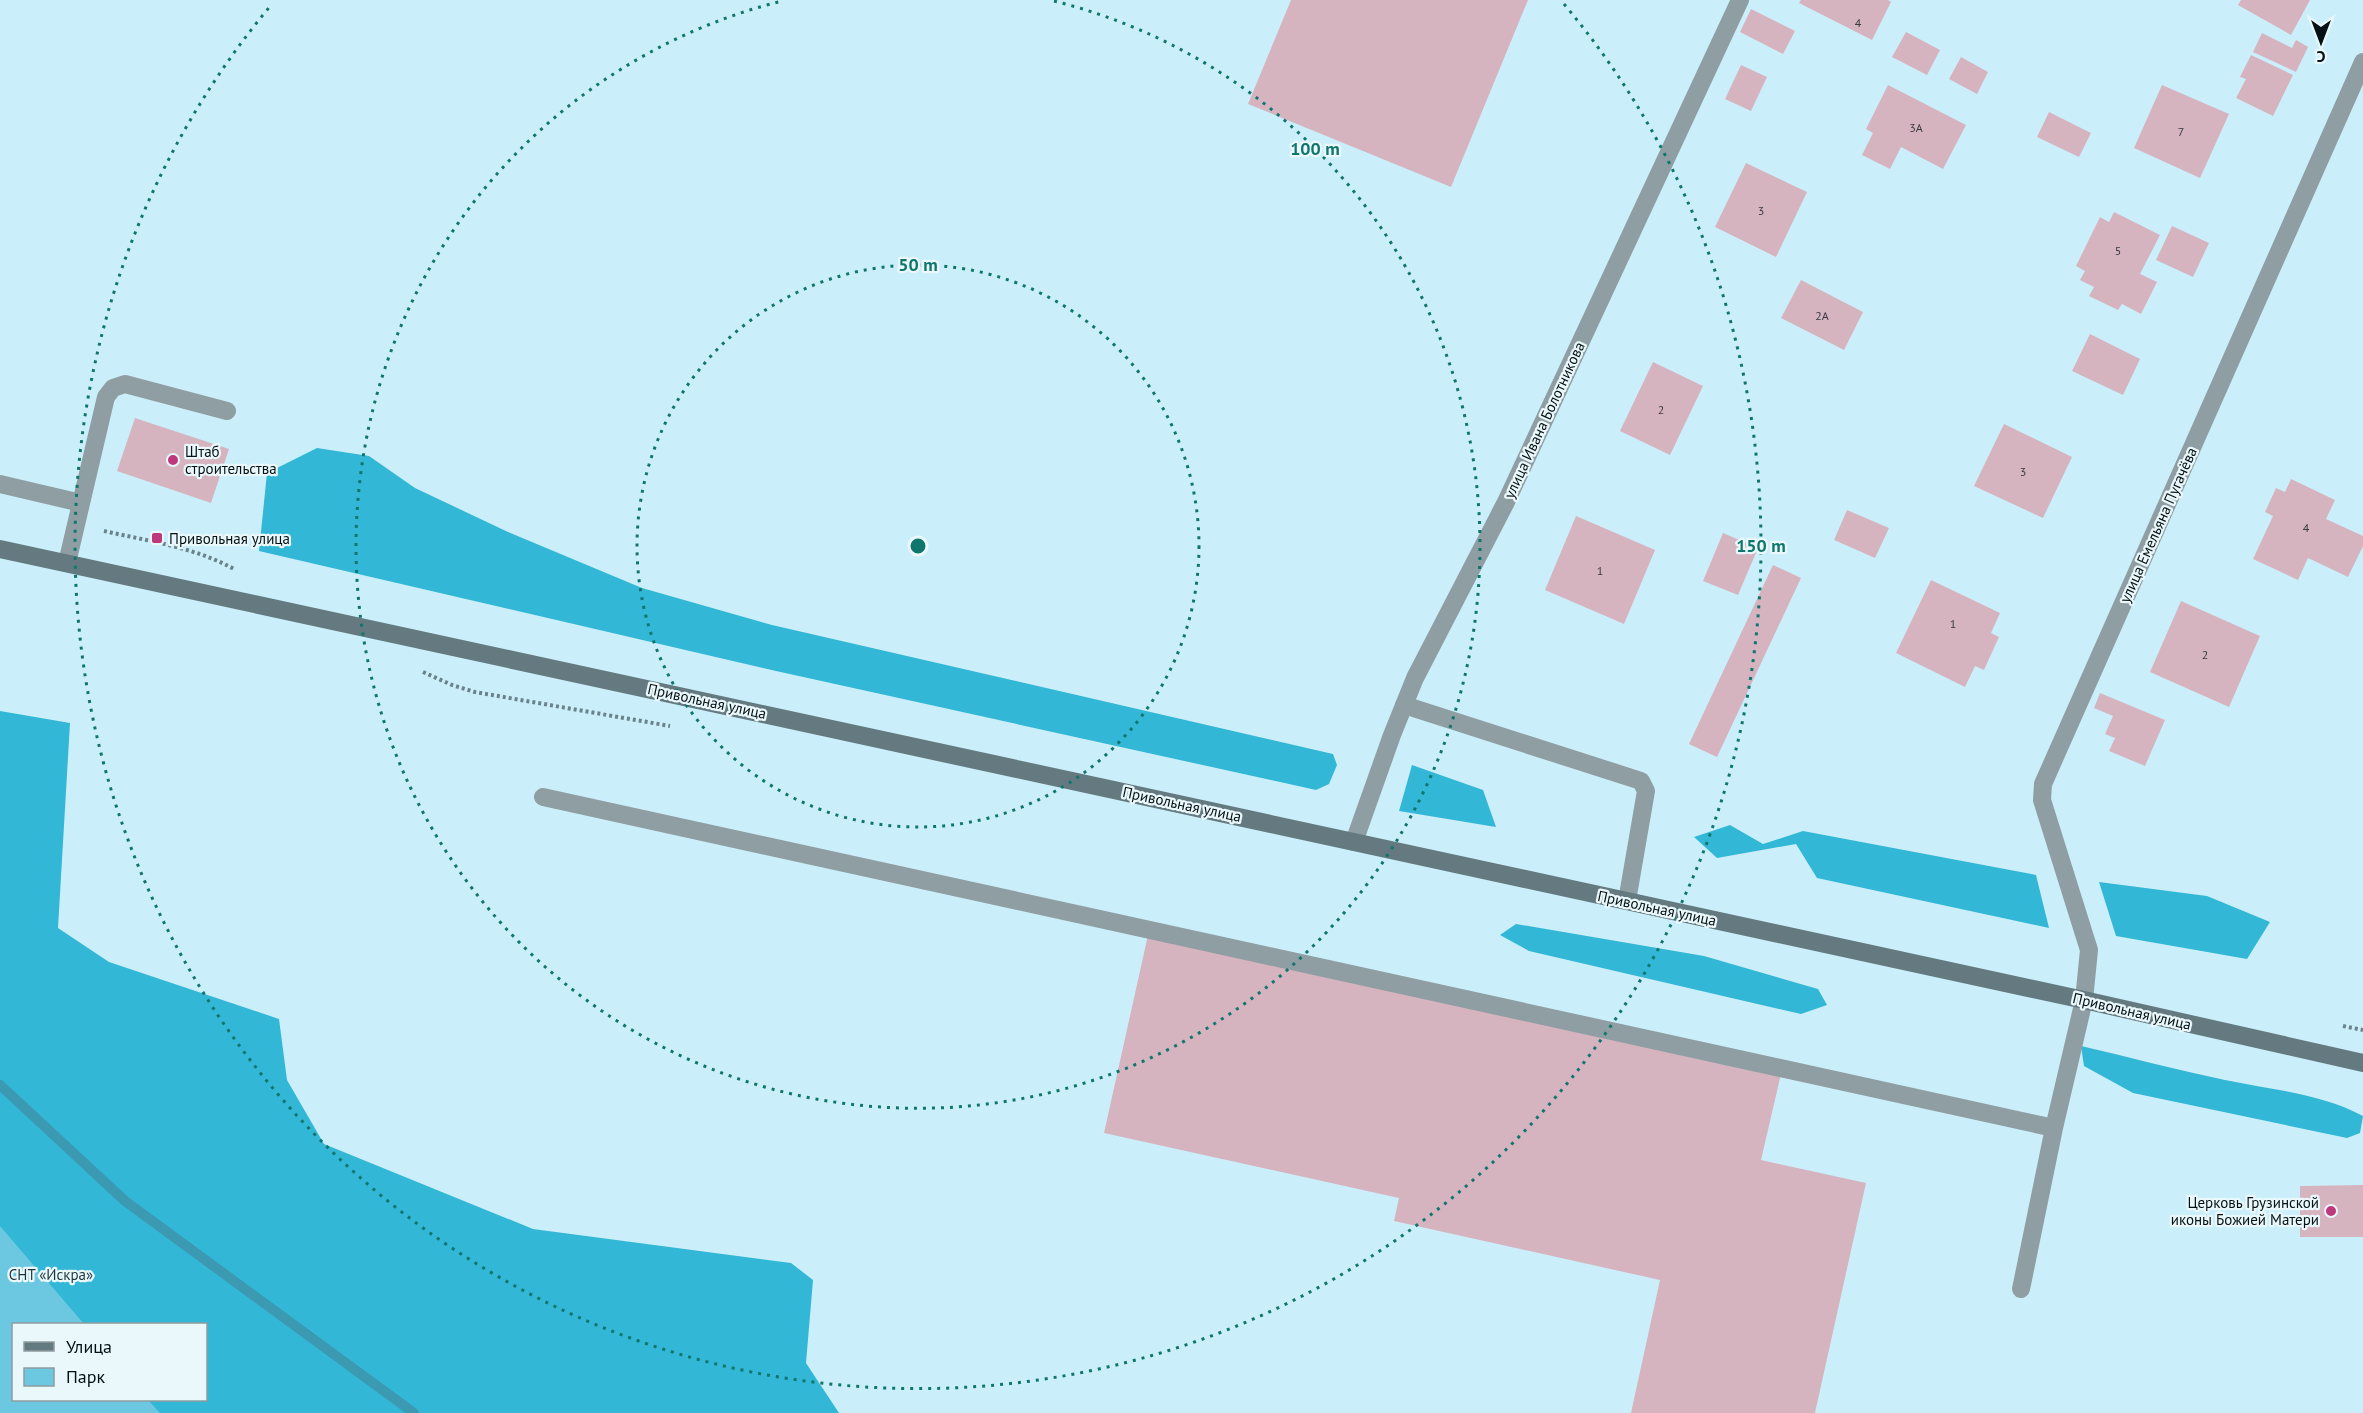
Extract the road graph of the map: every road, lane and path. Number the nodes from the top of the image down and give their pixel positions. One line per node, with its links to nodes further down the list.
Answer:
1 (1740, 0): 8 (street, улица Ивана Болотникова)
2 (2363, 62): 12 (street, улица Емельяна Пугачёва)
3 (227, 411): 5 (street)
4 (0, 484): 5 (street)
5 (81, 503): 7 (street)
6 (0, 549): 7 (street, Привольная улица)
7 (67, 563): 10 (street, Привольная улица)
8 (1404, 705): 10 (street, улица Ивана Болотникова); 11 (street)
9 (543, 797): 14 (street)
10 (1354, 842): 11 (street, Привольная улица)
11 (1627, 901): 12 (street, Привольная улица)
12 (2084, 1000): 13 (street, Привольная улица); 14 (street, улица Емельяна Пугачёва)
13 (2363, 1063)
14 (2054, 1128): 15 (street, улица Емельяна Пугачёва)
15 (2021, 1289)

